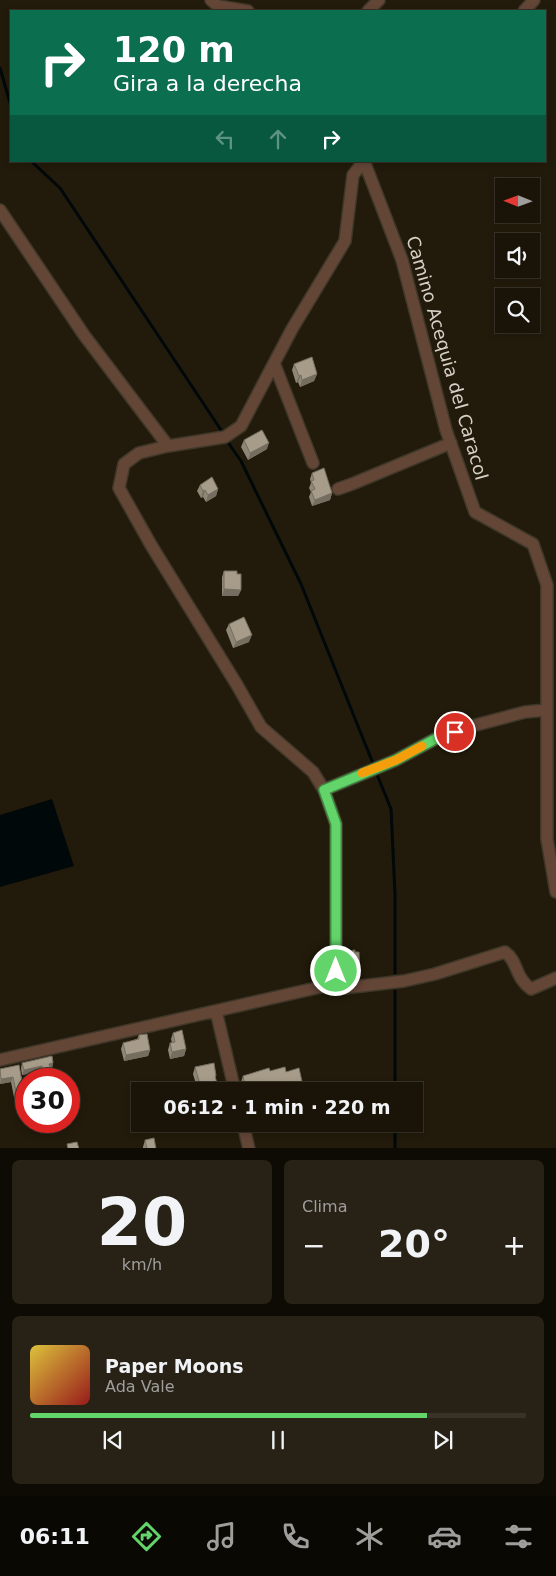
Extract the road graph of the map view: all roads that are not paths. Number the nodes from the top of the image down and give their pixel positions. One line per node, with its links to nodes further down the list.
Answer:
1 (211, 0): 4 (street)
2 (379, 0): 5 (street)
3 (534, 0): 6 (street)
4 (242, 10)
5 (369, 10)
6 (525, 10)
7 (363, 162): 10 (street)
8 (364, 162): 11 (street, Camino Acequia del Caracol)
9 (0, 210): 12 (street)
10 (274, 363): 12 (street); 13 (street)
11 (451, 443): 14 (street); 15 (street, Camino Acequia del Caracol)
12 (168, 446): 17 (street)
13 (313, 463)
14 (338, 489)
15 (552, 675): 16 (street, Camino Acequia del Caracol)
16 (547, 710): 17 (street); 18 (street, Camino Acequia del Caracol)
17 (324, 790): 20 (street)
18 (556, 892)
19 (556, 978): 20 (street)
20 (328, 982): 21 (street)
21 (216, 1011): 22 (street); 23 (street)
22 (0, 1060)
23 (233, 1082)
24 (245, 1132): 25 (street)
25 (249, 1148)

